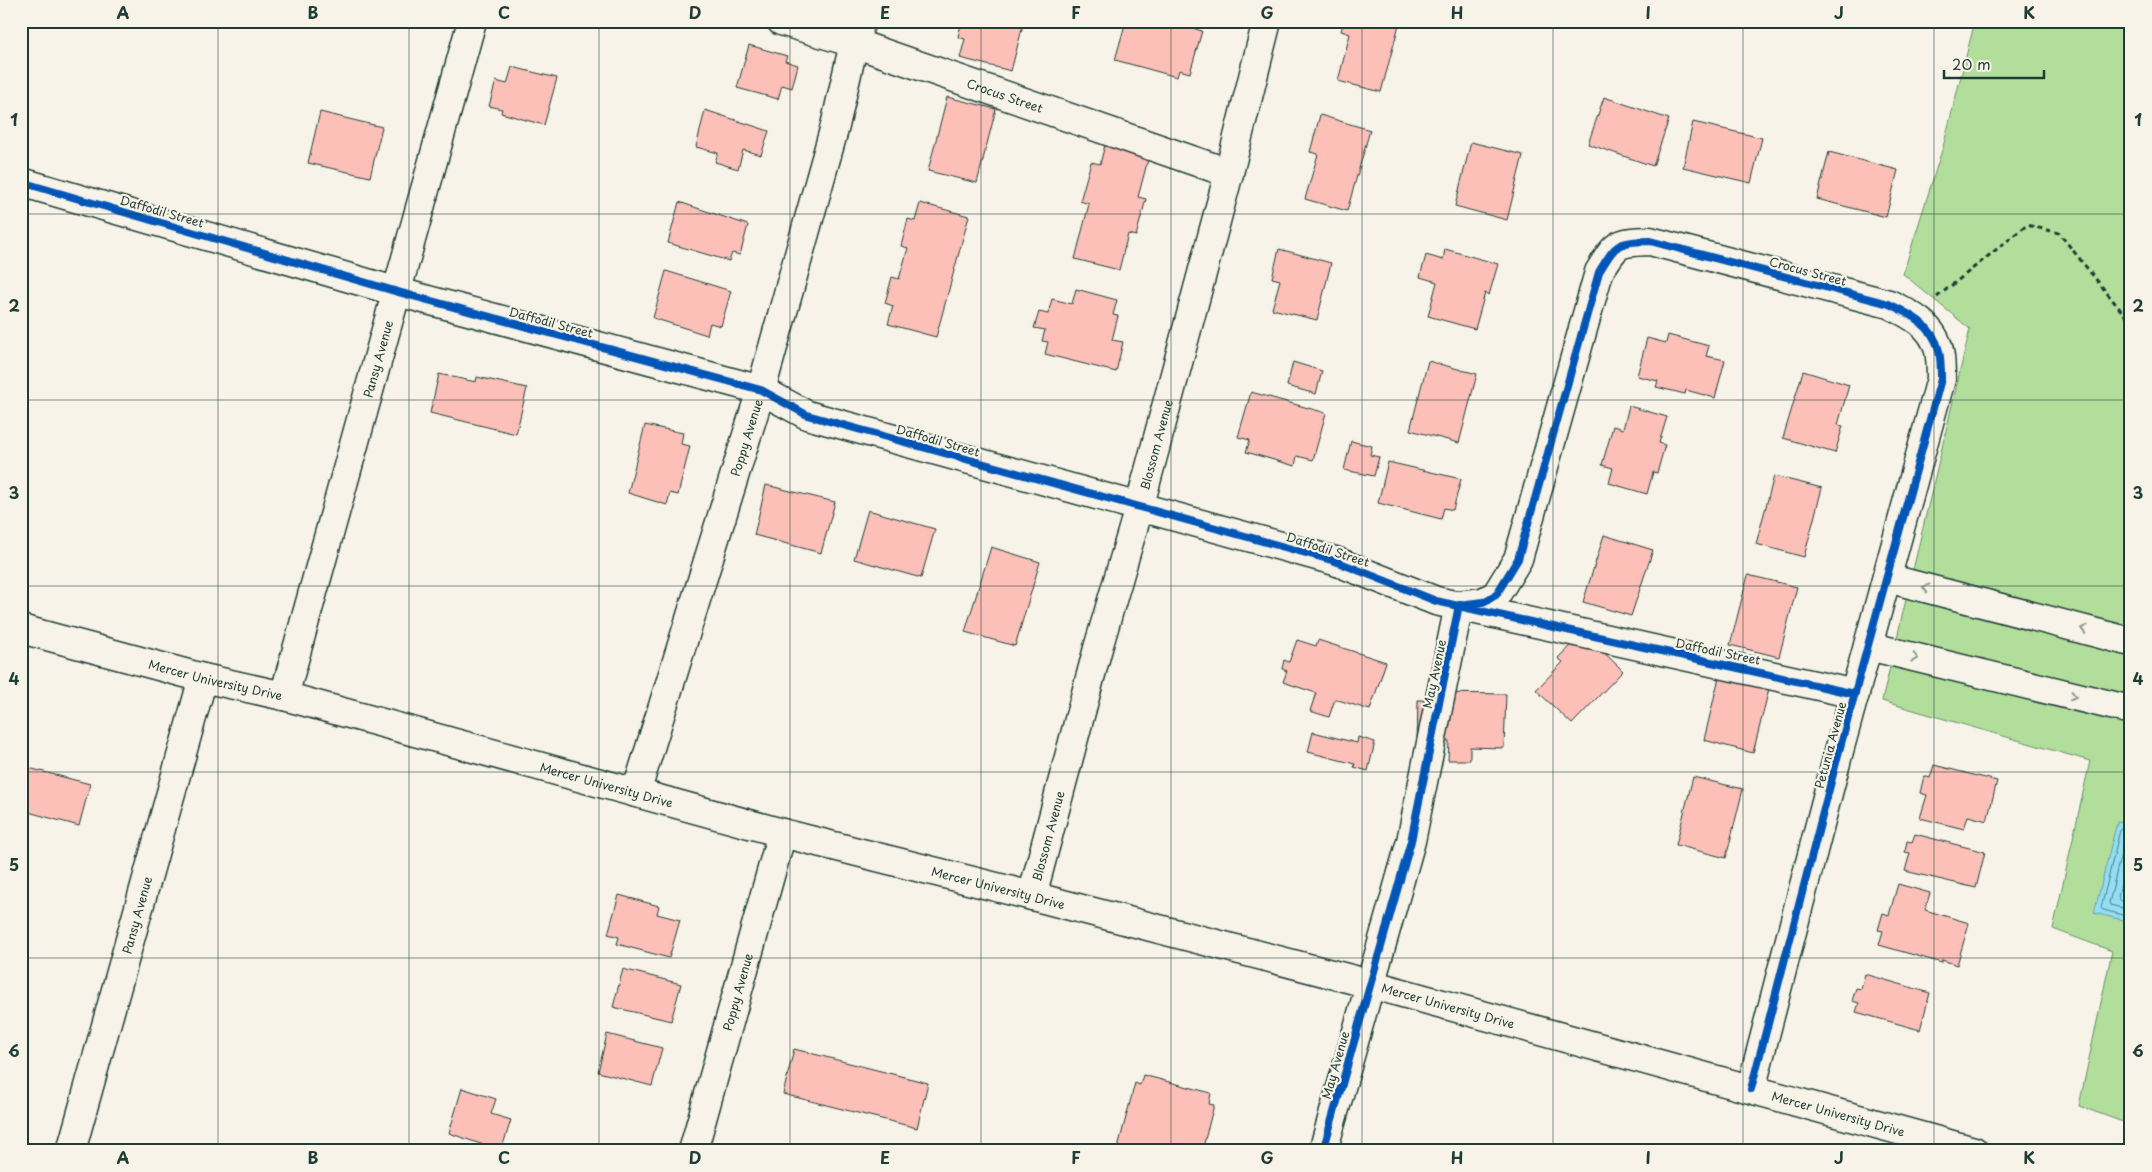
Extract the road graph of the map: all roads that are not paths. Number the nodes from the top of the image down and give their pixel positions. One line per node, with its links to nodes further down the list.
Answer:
1 (472, 21): 7 (street, Pansy Avenue)
2 (781, 21): 4 (street, Crocus Street)
3 (1267, 21): 5 (street, Blossom Avenue)
4 (858, 32): 5 (street, Crocus Street); 9 (street, Poppy Avenue)
5 (1229, 173): 10 (street, Blossom Avenue)
6 (21, 182): 7 (street, Daffodil Street)
7 (398, 292): 9 (street, Daffodil Street); 18 (street, Pansy Avenue)
8 (1941, 379): 11 (street, Petunia Avenue); 12 (street, Crocus Street)
9 (761, 390): 10 (street, Daffodil Street); 20 (street, Poppy Avenue)
10 (1139, 508): 12 (street, Daffodil Street); 22 (street, Blossom Avenue)
11 (1887, 578): 14 (street, one-way to 11); 15 (street, Petunia Avenue)
12 (1460, 605): 17 (street, Daffodil Street); 23 (street, May Avenue)
13 (21, 629): 16 (street, Mercer University Drive)
14 (2131, 642)
15 (1868, 646): 17 (street, Petunia Avenue); 19 (street, one-way to 19)
16 (203, 678): 18 (street, Mercer University Drive); 25 (street, Pansy Avenue)
17 (1855, 694): 24 (street, Petunia Avenue)
18 (284, 696): 20 (street, Mercer University Drive)
19 (2131, 710)
20 (636, 793): 21 (street, Mercer University Drive)
21 (782, 833): 22 (street, Mercer University Drive); 26 (street, Poppy Avenue)
22 (1032, 896): 23 (street, Mercer University Drive)
23 (1370, 984): 24 (street, Mercer University Drive); 27 (street, May Avenue)
24 (1751, 1089): 28 (street, Mercer University Drive)
25 (71, 1151)
26 (693, 1151)
27 (1323, 1151)
28 (1974, 1151)

